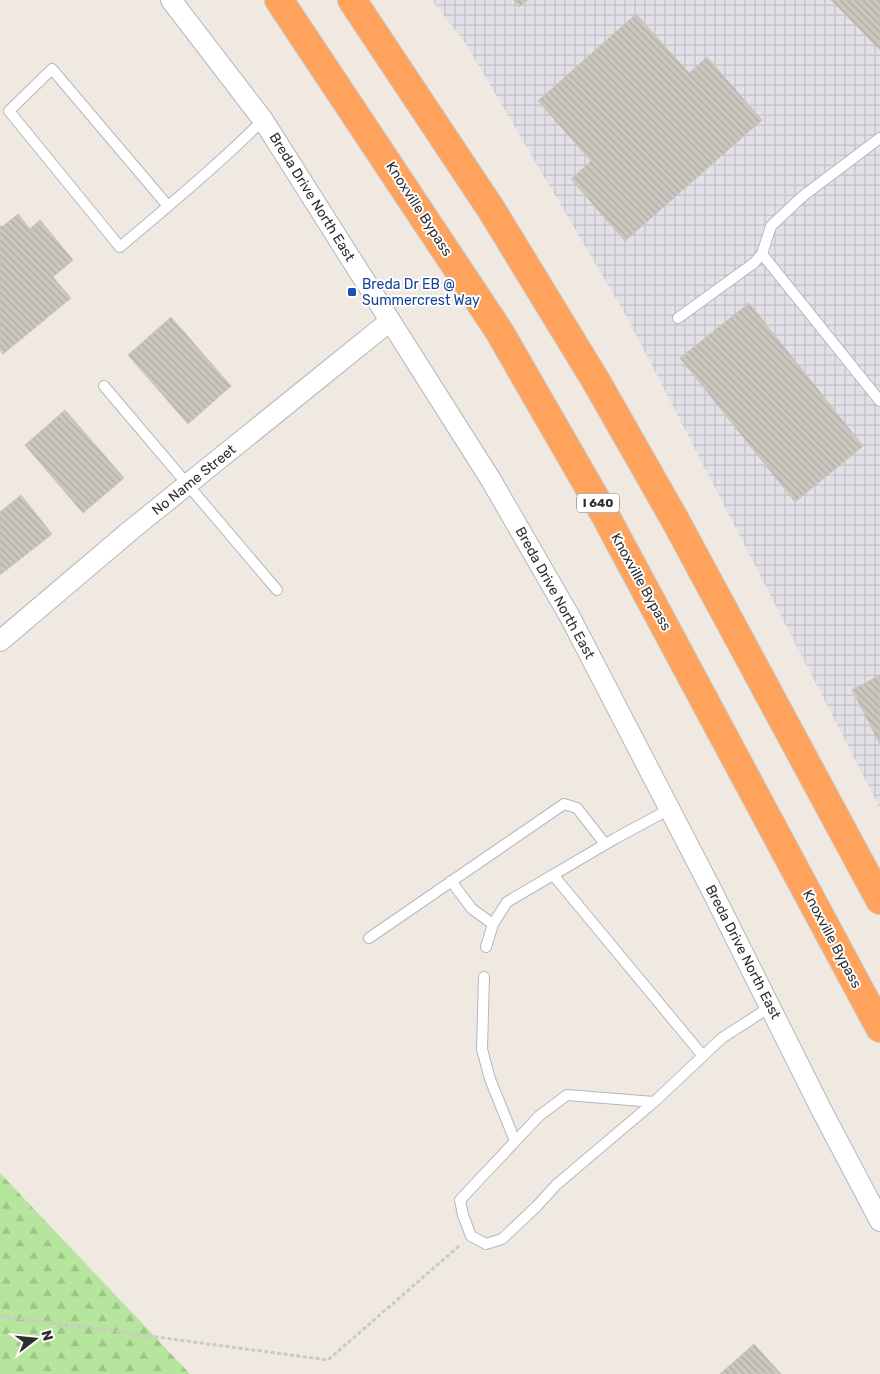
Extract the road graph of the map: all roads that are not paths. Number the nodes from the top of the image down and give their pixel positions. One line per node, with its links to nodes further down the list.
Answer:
1 (171, 0): 4 (street, Breda Drive North East)
2 (279, 0): 25 (highway, Knoxville Bypass / I 640)
3 (352, 0): 19 (highway)
4 (263, 120): 6 (lane); 9 (street, Breda Drive North East)
5 (880, 138): 7 (lane)
6 (168, 206): 6 (lane)
7 (762, 254): 8 (lane); 11 (lane)
8 (678, 318)
9 (390, 321): 12 (street, No Name Street); 15 (street, Breda Drive North East)
10 (104, 386): 12 (lane)
11 (880, 401)
12 (188, 485): 13 (lane); 14 (street, No Name Street)
13 (277, 590)
14 (0, 641)
15 (670, 809): 16 (lane); 24 (street, Breda Drive North East)
16 (605, 844): 17 (lane); 18 (lane)
17 (554, 876): 20 (lane); 26 (lane)
18 (451, 881): 20 (lane); 21 (lane)
19 (880, 900)
20 (493, 924): 22 (lane)
21 (369, 938)
22 (486, 947)
23 (484, 977): 28 (lane)
24 (770, 1007): 26 (lane); 29 (street, Breda Drive North East)
25 (880, 1028)
26 (703, 1056): 27 (lane)
27 (654, 1102): 28 (lane); 28 (lane)
28 (515, 1141)
29 (880, 1220)

